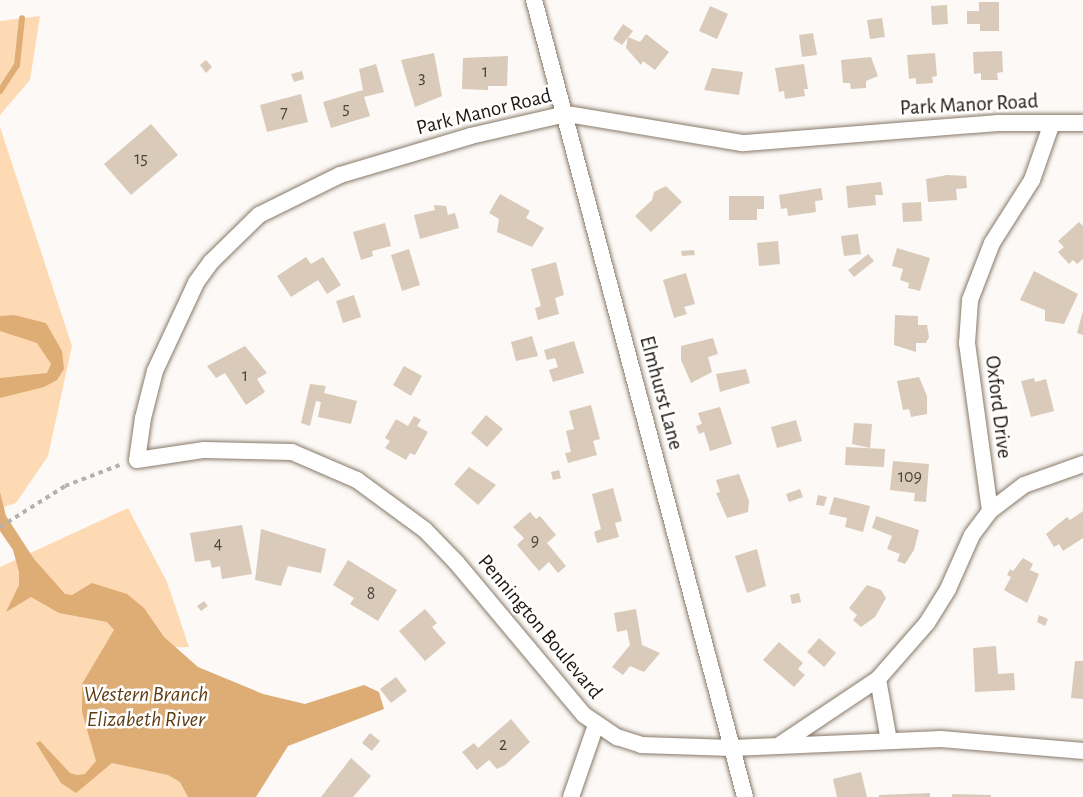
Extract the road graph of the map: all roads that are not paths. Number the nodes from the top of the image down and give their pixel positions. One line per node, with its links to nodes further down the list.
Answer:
1 (534, 0): 2 (street, Elmhurst Lane)
2 (566, 114): 3 (street, Park Manor Road); 5 (street, Park Manor Road); 12 (street, Elmhurst Lane)
3 (1052, 123): 4 (street, Park Manor Road); 7 (street, Oxford Drive)
4 (1083, 123)
5 (137, 460): 9 (street, Pennington Boulevard)
6 (1083, 464): 7 (street)
7 (990, 510): 8 (street)
8 (878, 679): 10 (street); 11 (street)
9 (596, 725): 12 (street, Pennington Boulevard); 14 (street)
10 (889, 741): 11 (street, Pennington Boulevard); 13 (street, Pennington Boulevard)
11 (779, 745): 12 (street, Pennington Boulevard)
12 (732, 748): 15 (street, Elmhurst Lane)
13 (1083, 751)
14 (571, 797)
15 (745, 797)

